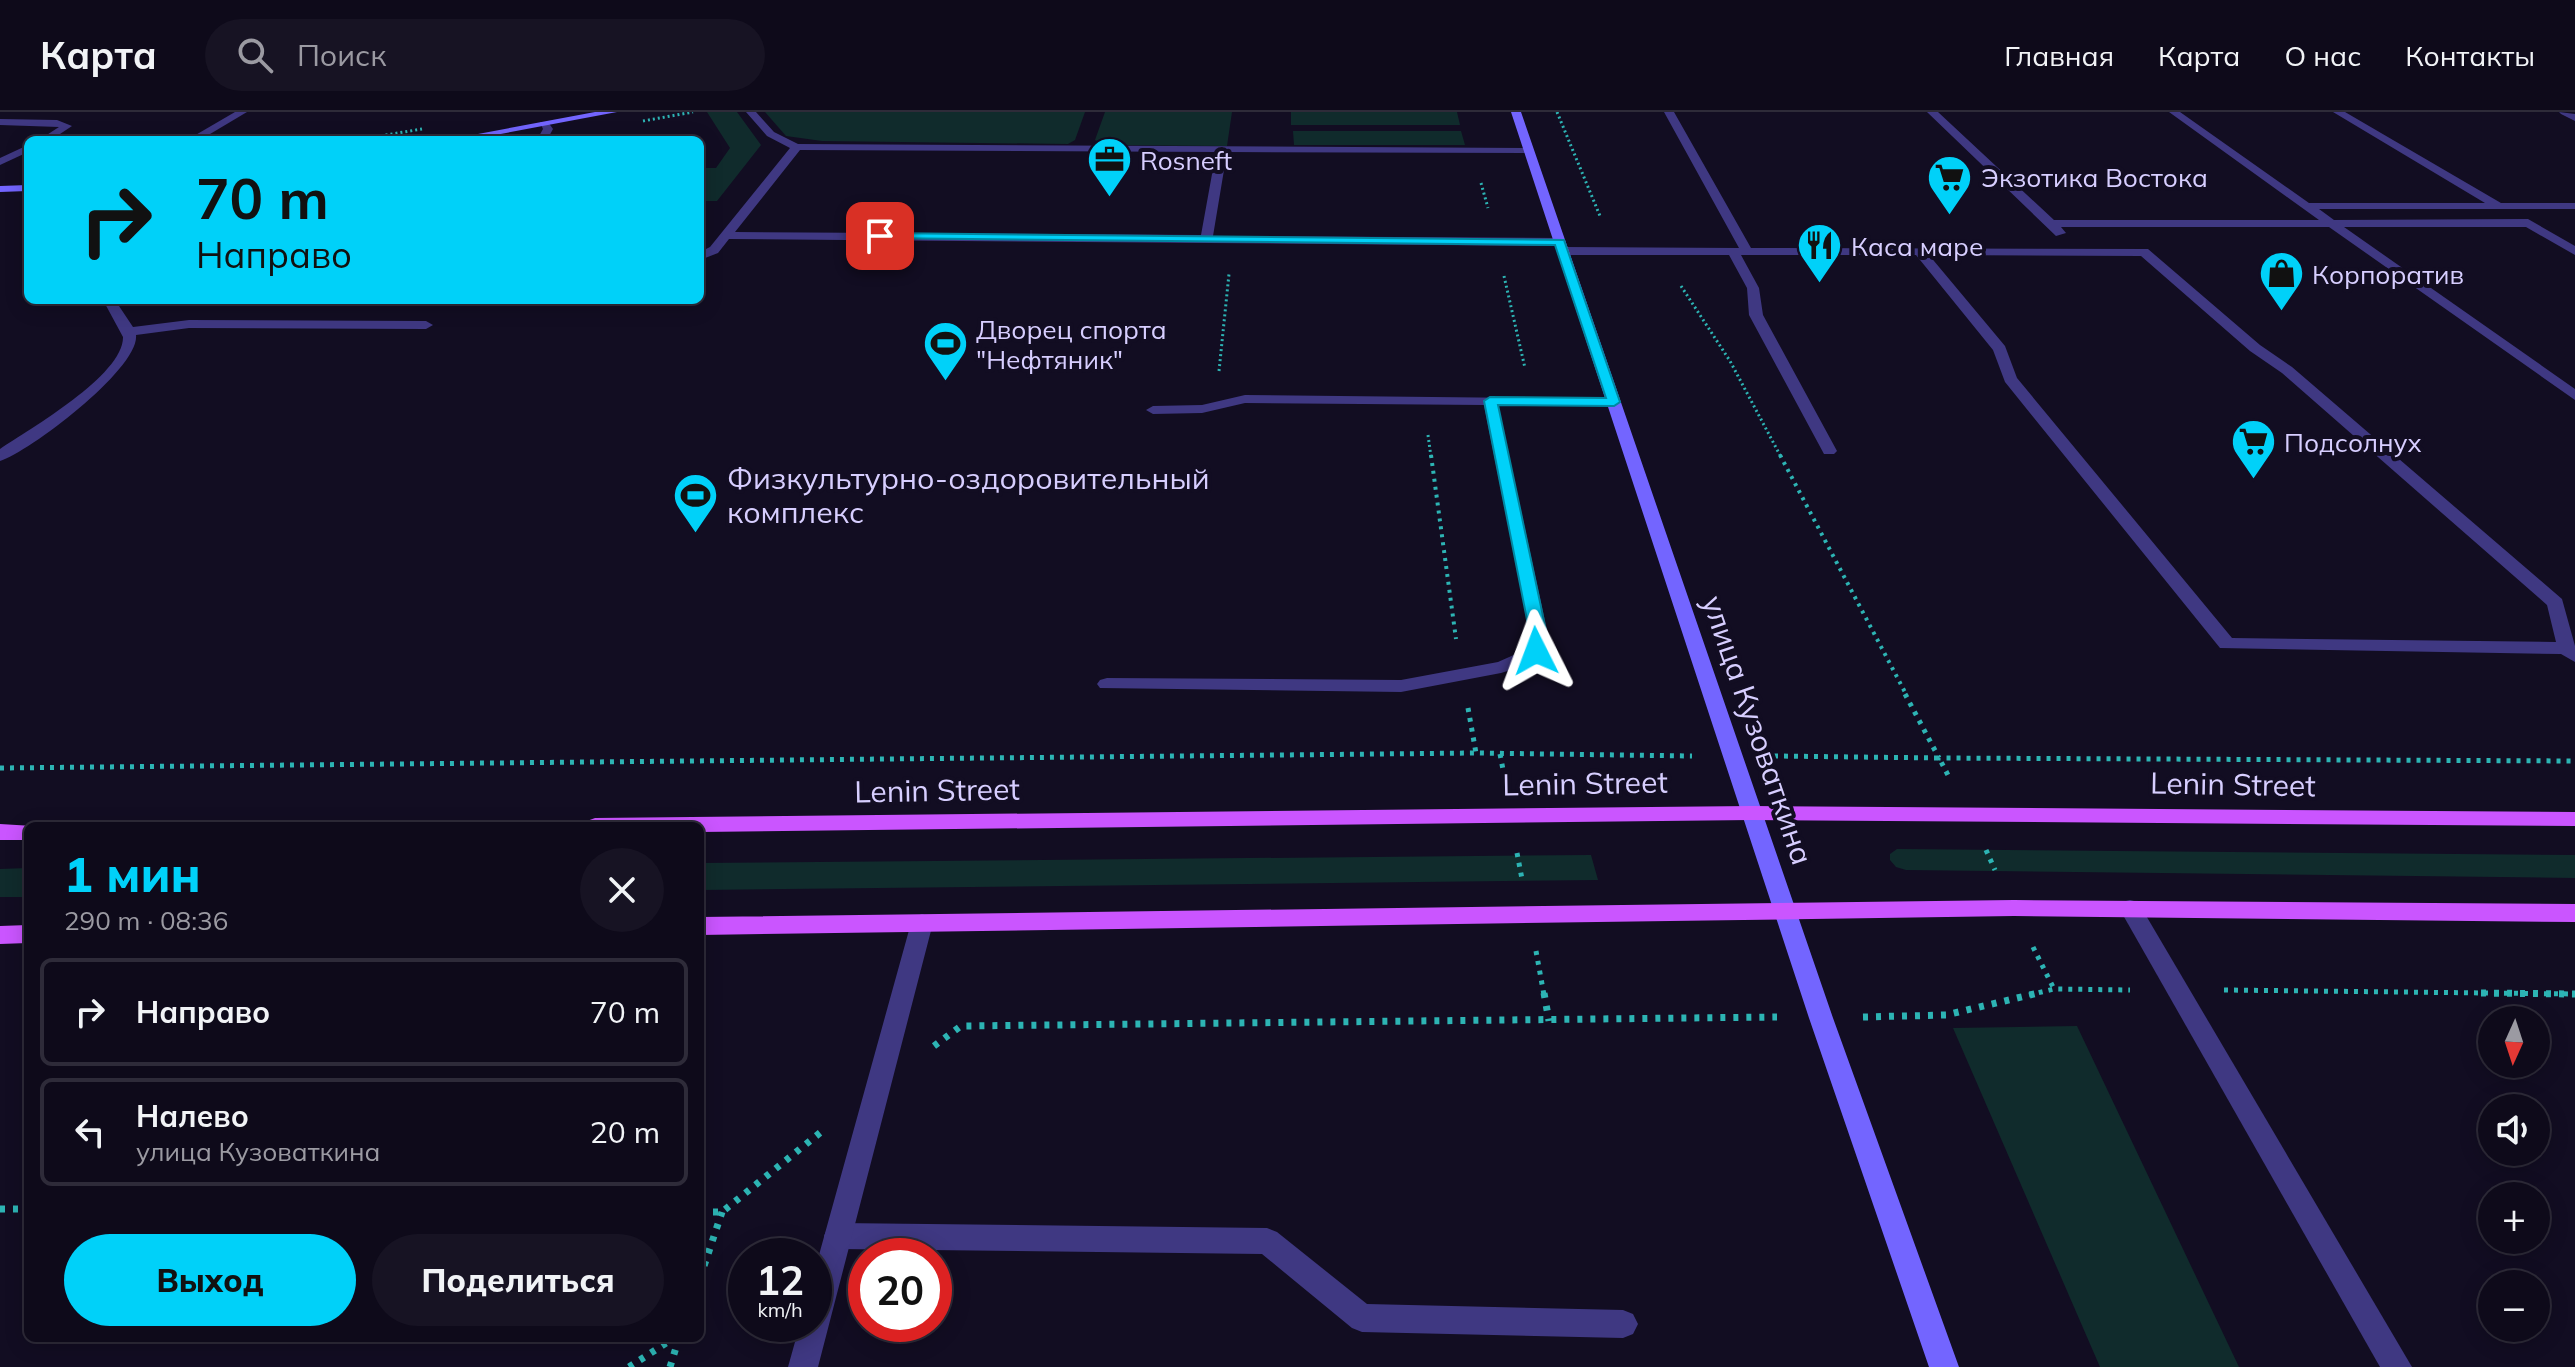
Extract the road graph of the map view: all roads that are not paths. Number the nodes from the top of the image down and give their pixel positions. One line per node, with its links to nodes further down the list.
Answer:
1 (242, 112): 14 (street)
2 (612, 112): 12 (main road)
3 (751, 112): 17 (street)
4 (1516, 112): 20 (main road, улица Кузоваткина)
5 (1669, 112): 35 (street)
6 (1932, 112): 30 (street)
7 (2174, 112): 24 (street)
8 (2338, 112): 25 (street)
9 (2564, 112): 10 (street)
10 (2575, 118)
11 (0, 122): 13 (street)
12 (544, 124): 15 (main road); 16 (street)
13 (51, 136)
14 (199, 136)
15 (474, 136)
16 (544, 136)
17 (797, 147): 18 (street); 31 (street)
18 (1222, 149): 20 (street); 32 (street)
19 (24, 150): 21 (street)
20 (1529, 151): 33 (main road, улица Кузоваткина)
21 (0, 162)
22 (24, 188): 23 (main road)
23 (0, 189)
24 (2305, 206): 25 (street); 28 (street)
25 (2498, 206): 26 (street); 29 (street)
26 (2575, 206)
27 (2140, 223): 28 (street); 30 (street); 38 (street)
28 (2330, 223): 29 (street); 43 (street)
29 (2528, 223): 34 (street)
30 (2050, 224): 37 (street)
31 (726, 235): 32 (street); 39 (street)
32 (1207, 238): 33 (street)
33 (1561, 247): 35 (street); 45 (main road, улица Кузоваткина)
34 (2575, 251)
35 (1740, 252): 36 (street); 47 (street)
36 (1920, 252): 37 (street); 51 (street)
37 (2080, 252): 38 (street)
38 (2144, 252): 49 (street)
39 (704, 254)
40 (112, 304): 42 (street)
41 (426, 325): 42 (street)
42 (129, 332): 48 (street)
43 (2575, 396)
44 (1490, 401): 45 (street); 46 (street); 52 (street)
45 (1614, 402): 53 (main road, улица Кузоваткина)
46 (1153, 410)
47 (1829, 451)
48 (0, 456)
49 (2556, 603): 50 (street); 51 (street)
50 (2575, 604)
51 (2571, 652)
52 (1107, 684)
53 (1752, 813): 54 (main road, Lenin Street); 55 (main road, Lenin Street); 59 (main road, улица Кузоваткина)
54 (2575, 819)
55 (704, 825)
56 (0, 832): 57 (main road)
57 (24, 832)
58 (2130, 908): 59 (main road); 60 (main road); 69 (street)
59 (1785, 911): 61 (main road); 68 (main road, улица Кузоваткина)
60 (2575, 913)
61 (922, 923): 62 (main road); 65 (street)
62 (704, 926)
63 (24, 934): 64 (main road)
64 (0, 935)
65 (838, 1236): 66 (street); 67 (street)
66 (1623, 1324)
67 (803, 1367)
68 (1944, 1367)
69 (2397, 1367)

